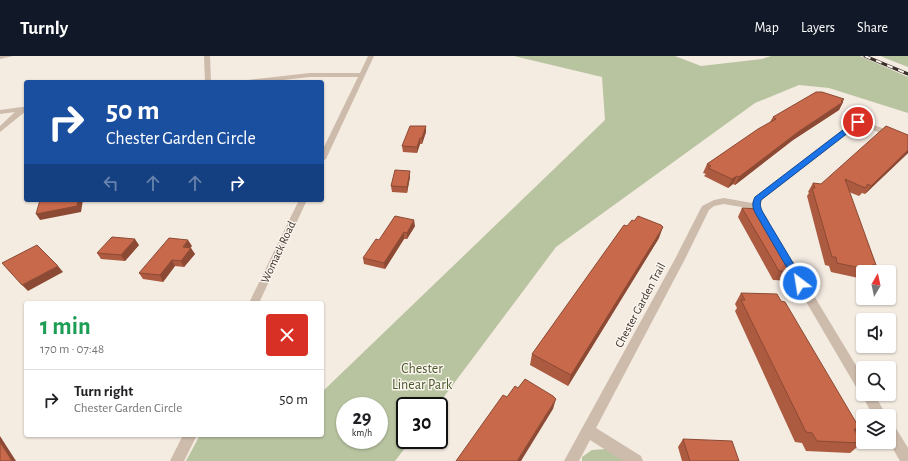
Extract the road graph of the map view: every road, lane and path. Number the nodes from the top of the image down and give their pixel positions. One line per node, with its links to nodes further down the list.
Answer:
1 (10, 56): 4 (street)
2 (208, 56): 6 (street)
3 (371, 56): 5 (street)
4 (0, 57)
5 (362, 75): 7 (street); 12 (street)
6 (208, 80)
7 (266, 80)
8 (24, 109): 9 (street); 10 (street)
9 (0, 112)
10 (0, 130)
11 (908, 141): 14 (street)
12 (324, 155)
13 (302, 202): 17 (street, Womack Road)
14 (756, 207): 15 (street); 19 (street, Chester Garden Trail)
15 (769, 229)
16 (784, 256): 18 (street)
17 (255, 301)
18 (856, 376)
19 (588, 431): 23 (street, Chester Garden Trail); 24 (street)
20 (189, 437): 22 (street)
21 (896, 441): 25 (street)
22 (177, 461)
23 (571, 461)
24 (636, 461)
25 (908, 461)

